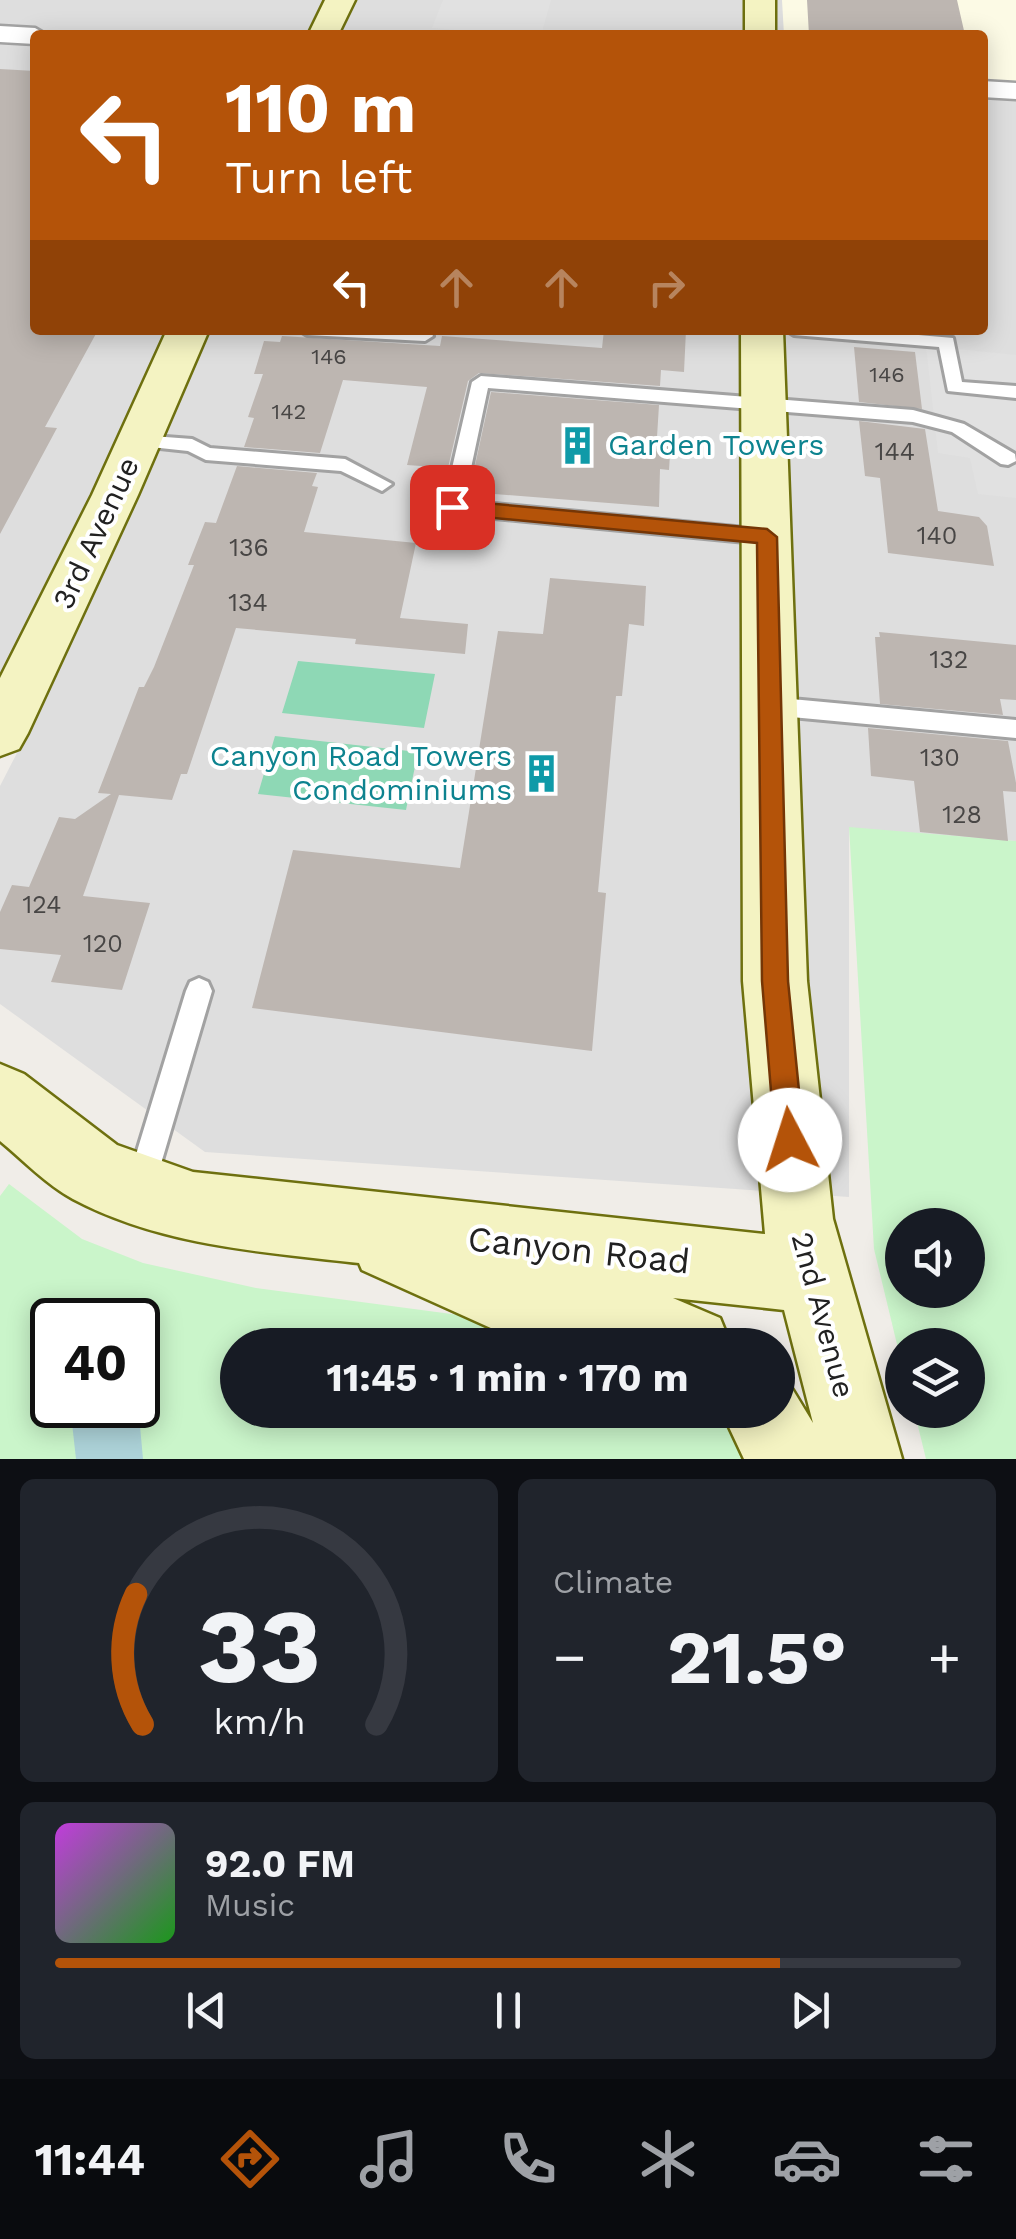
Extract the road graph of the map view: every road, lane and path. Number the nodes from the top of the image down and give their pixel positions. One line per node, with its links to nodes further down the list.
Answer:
1 (340, 0): 3 (street)
2 (760, 0): 4 (street)
3 (325, 30)
4 (760, 30)
5 (0, 34): 6 (street)
6 (30, 36)
7 (988, 89): 8 (street)
8 (1016, 91)
9 (186, 335): 16 (street, 3rd Avenue)
10 (406, 335): 13 (lane)
11 (762, 335): 15 (street, 2nd Avenue)
12 (858, 335): 14 (lane)
13 (426, 336)
14 (1016, 392)
15 (764, 404): 17 (lane); 19 (street, 2nd Avenue); 19 (lane)
16 (139, 440): 18 (lane); 22 (street, 3rd Avenue)
17 (1008, 459)
18 (382, 484)
19 (767, 537): 20 (street, 2nd Avenue)
20 (770, 706): 21 (lane); 27 (street, 2nd Avenue)
21 (1016, 729)
22 (0, 733)
23 (199, 990): 25 (lane)
24 (0, 1098): 25 (street, Canyon Road)
25 (139, 1189): 26 (street, Canyon Road)
26 (348, 1226): 27 (street, Canyon Road); 28 (street, Canyon Road)
27 (809, 1276): 31 (street, 2nd Avenue)
28 (654, 1328)
29 (771, 1428): 30 (street)
30 (789, 1459)
31 (862, 1459)

